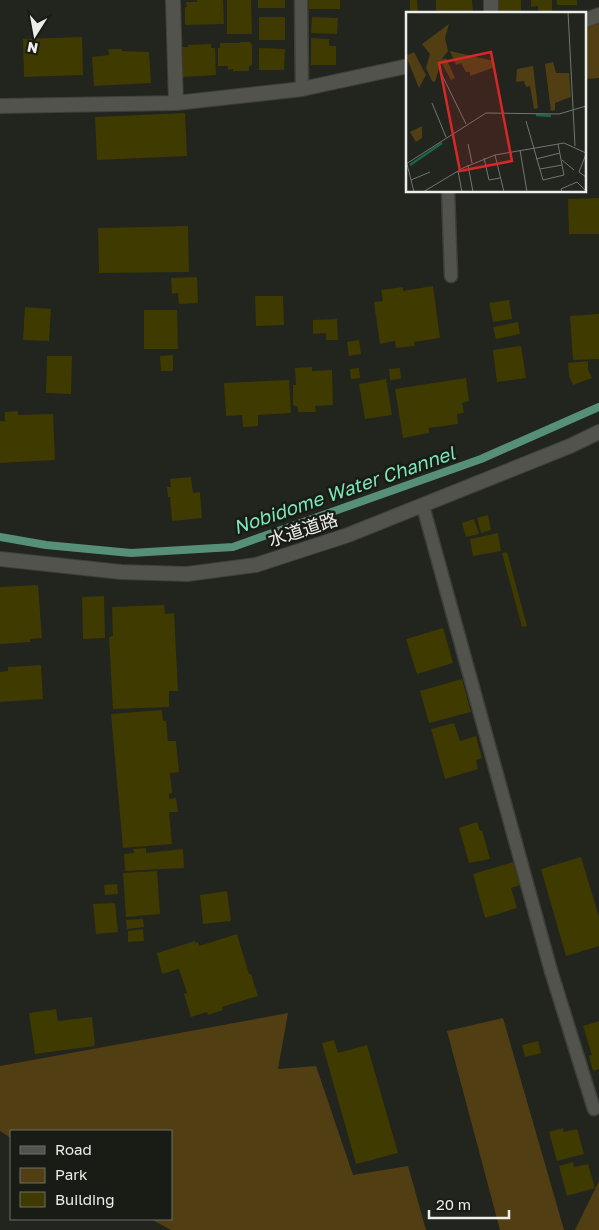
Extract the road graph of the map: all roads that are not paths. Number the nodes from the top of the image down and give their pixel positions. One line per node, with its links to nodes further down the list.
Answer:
1 (173, 0): 7 (street)
2 (301, 0): 6 (lane)
3 (599, 15): 4 (street)
4 (586, 20)
5 (406, 66): 6 (street)
6 (302, 89): 7 (street)
7 (176, 103): 8 (street)
8 (0, 106)
9 (448, 192): 10 (lane)
10 (451, 276)
11 (599, 432): 12 (street, 水道道路)
12 (423, 506): 13 (street, 水道道路); 14 (lane)
13 (0, 559)
14 (594, 1108)

